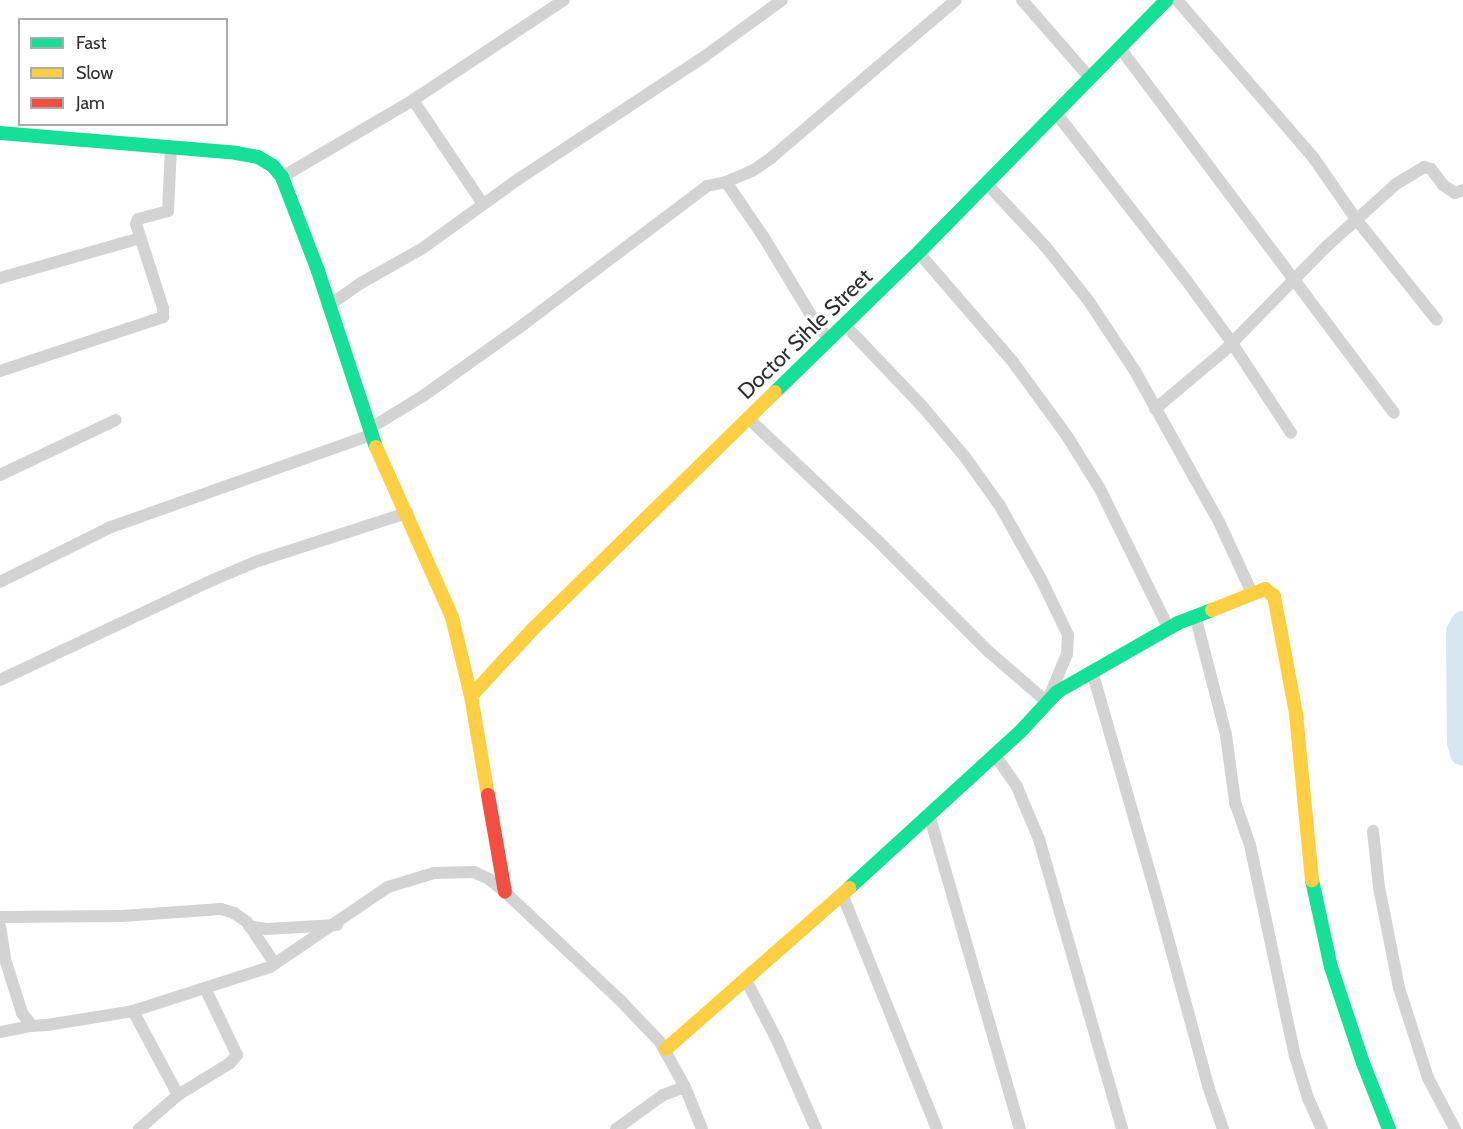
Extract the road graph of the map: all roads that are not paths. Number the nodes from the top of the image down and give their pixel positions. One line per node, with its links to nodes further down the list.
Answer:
1 (564, 0): 9 (street)
2 (782, 0): 17 (street)
3 (956, 0): 14 (street)
4 (1022, 0): 8 (street)
5 (1167, 0): 7 (street, Doctor Sihle Street)
6 (1177, 0): 18 (street)
7 (1120, 48): 8 (street, Doctor Sihle Street); 22 (street)
8 (1090, 78): 10 (street, Doctor Sihle Street)
9 (413, 100): 13 (street); 17 (street)
10 (1056, 113): 15 (street, Doctor Sihle Street); 27 (street)
11 (0, 133): 12 (street)
12 (171, 148): 13 (street); 19 (street)
13 (282, 177): 23 (street)
14 (726, 182): 26 (street); 33 (street)
15 (987, 184): 20 (street, Doctor Sihle Street); 29 (street)
16 (1463, 189): 18 (street)
17 (483, 204): 23 (street)
18 (1356, 219): 22 (street); 24 (street)
19 (140, 238): 21 (street); 28 (street)
20 (919, 253): 25 (street, Doctor Sihle Street); 40 (street)
21 (0, 278)
22 (1293, 279): 27 (street); 30 (street)
23 (328, 306): 33 (street)
24 (1437, 320)
25 (844, 324): 26 (street, Doctor Sihle Street); 44 (street)
26 (829, 339): 31 (street, Doctor Sihle Street)
27 (1231, 342): 29 (street); 34 (street)
28 (0, 371)
29 (1155, 408): 38 (street)
30 (1394, 413)
31 (749, 419): 43 (street, Doctor Sihle Street); 44 (street)
32 (116, 420): 35 (street)
33 (370, 432): 36 (street); 37 (street)
34 (1291, 433)
35 (0, 475)
36 (407, 513): 42 (street); 43 (street)
37 (0, 582)
38 (1252, 593): 39 (street); 72 (street)
39 (1195, 615): 40 (street); 71 (street)
40 (1169, 628): 41 (street)
41 (1092, 671): 44 (street); 70 (street)
42 (0, 680)
43 (471, 696): 48 (street)
44 (1047, 702): 45 (street)
45 (995, 755): 46 (street); 69 (street)
46 (929, 814): 49 (street); 68 (street)
47 (1373, 831): 73 (street)
48 (505, 892): 51 (street); 60 (street)
49 (842, 894): 55 (street); 67 (street)
50 (0, 917): 52 (street)
51 (337, 925): 52 (street); 54 (street)
52 (249, 926): 54 (street)
53 (0, 928): 58 (street)
54 (275, 964): 56 (street)
55 (746, 980): 60 (street); 66 (street)
56 (205, 988): 57 (street); 62 (street)
57 (133, 1011): 58 (street); 62 (street)
58 (32, 1026): 59 (street)
59 (0, 1032)
60 (666, 1049): 61 (street)
61 (686, 1087): 64 (street); 65 (street)
62 (178, 1095): 63 (street)
63 (139, 1129)
64 (616, 1129)
65 (702, 1129)
66 (816, 1129)
67 (937, 1129)
68 (1020, 1129)
69 (1122, 1129)
70 (1223, 1129)
71 (1323, 1129)
72 (1389, 1129)
73 (1455, 1129)

